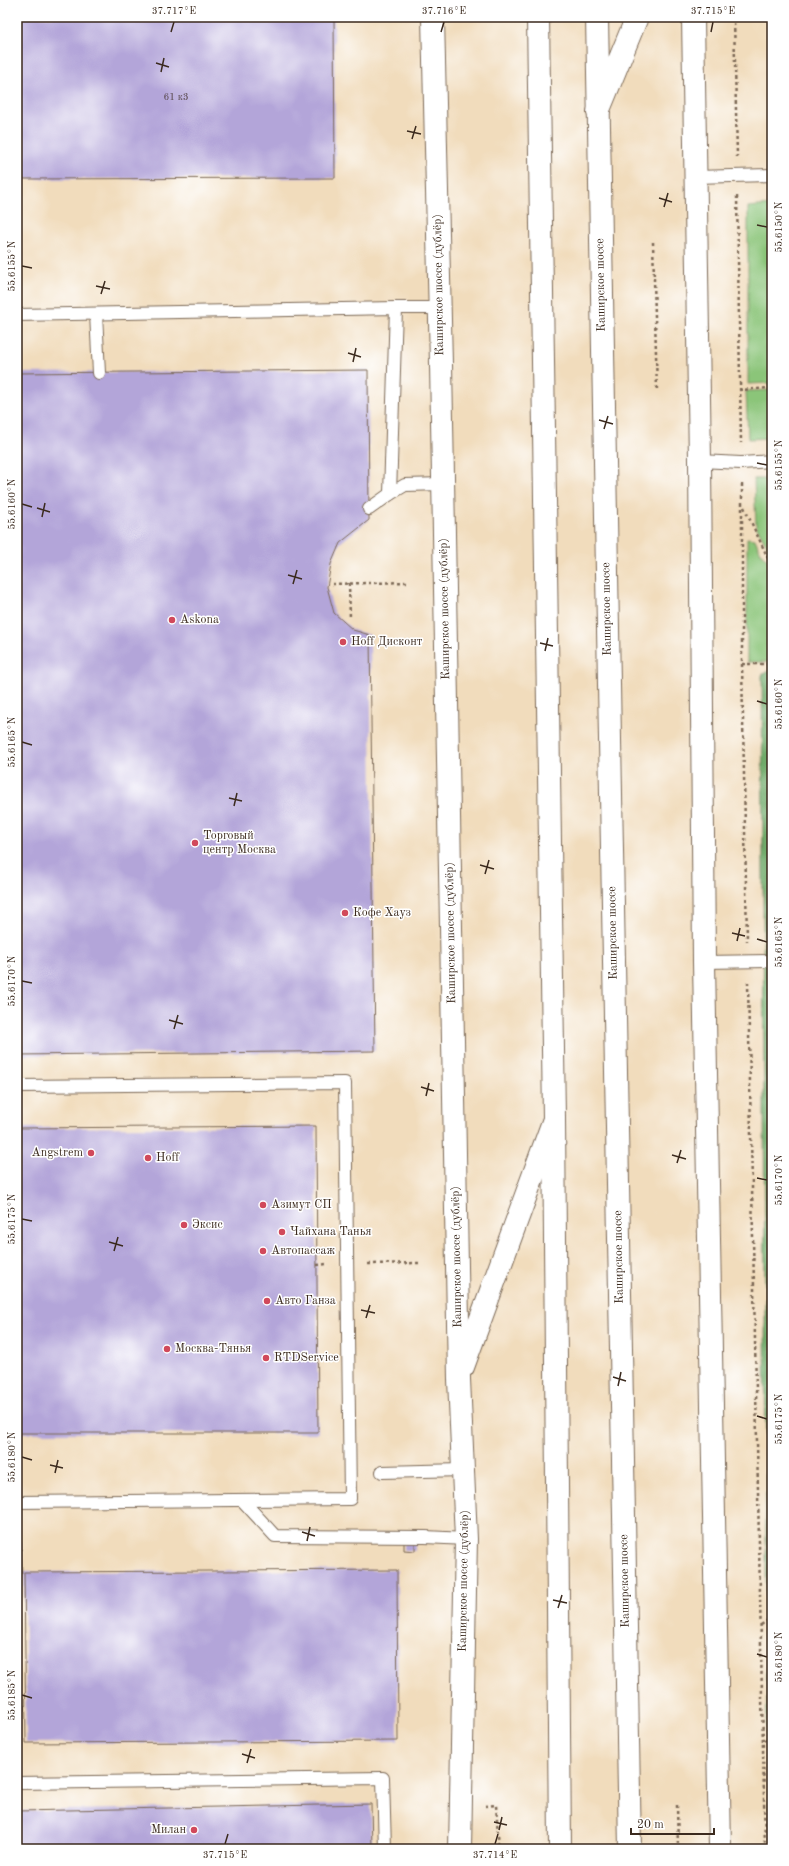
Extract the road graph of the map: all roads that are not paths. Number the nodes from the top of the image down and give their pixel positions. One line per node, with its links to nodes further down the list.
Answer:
1 (433, 17): 10 (main road, Каширское шоссе (дублёр))
2 (538, 17): 22 (main road)
3 (597, 17): 6 (main road, Каширское шоссе)
4 (637, 17): 6 (main road)
5 (693, 17): 8 (main road)
6 (598, 112): 33 (main road, Каширское шоссе)
7 (772, 175): 8 (lane)
8 (695, 177): 14 (main road)
9 (396, 308): 10 (lane); 11 (lane); 17 (lane)
10 (440, 308): 16 (main road, Каширское шоссе (дублёр))
11 (96, 314): 12 (lane); 13 (lane)
12 (17, 315)
13 (99, 373)
14 (700, 461): 15 (lane); 20 (main road)
15 (772, 461)
16 (443, 484): 17 (lane); 23 (main road, Каширское шоссе (дублёр))
17 (390, 494): 18 (lane)
18 (369, 509)
19 (772, 961): 20 (lane)
20 (704, 962): 34 (main road)
21 (17, 1086): 26 (lane)
22 (554, 1118): 23 (main road); 32 (main road)
23 (459, 1379): 24 (main road, Каширское шоссе (дублёр))
24 (463, 1470): 25 (lane); 28 (main road, Каширское шоссе (дублёр))
25 (382, 1472)
26 (242, 1500): 27 (lane); 28 (lane)
27 (17, 1502)
28 (466, 1539): 31 (main road, Каширское шоссе (дублёр))
29 (17, 1783): 30 (lane)
30 (385, 1849)
31 (460, 1849)
32 (560, 1849)
33 (630, 1849)
34 (720, 1849)

